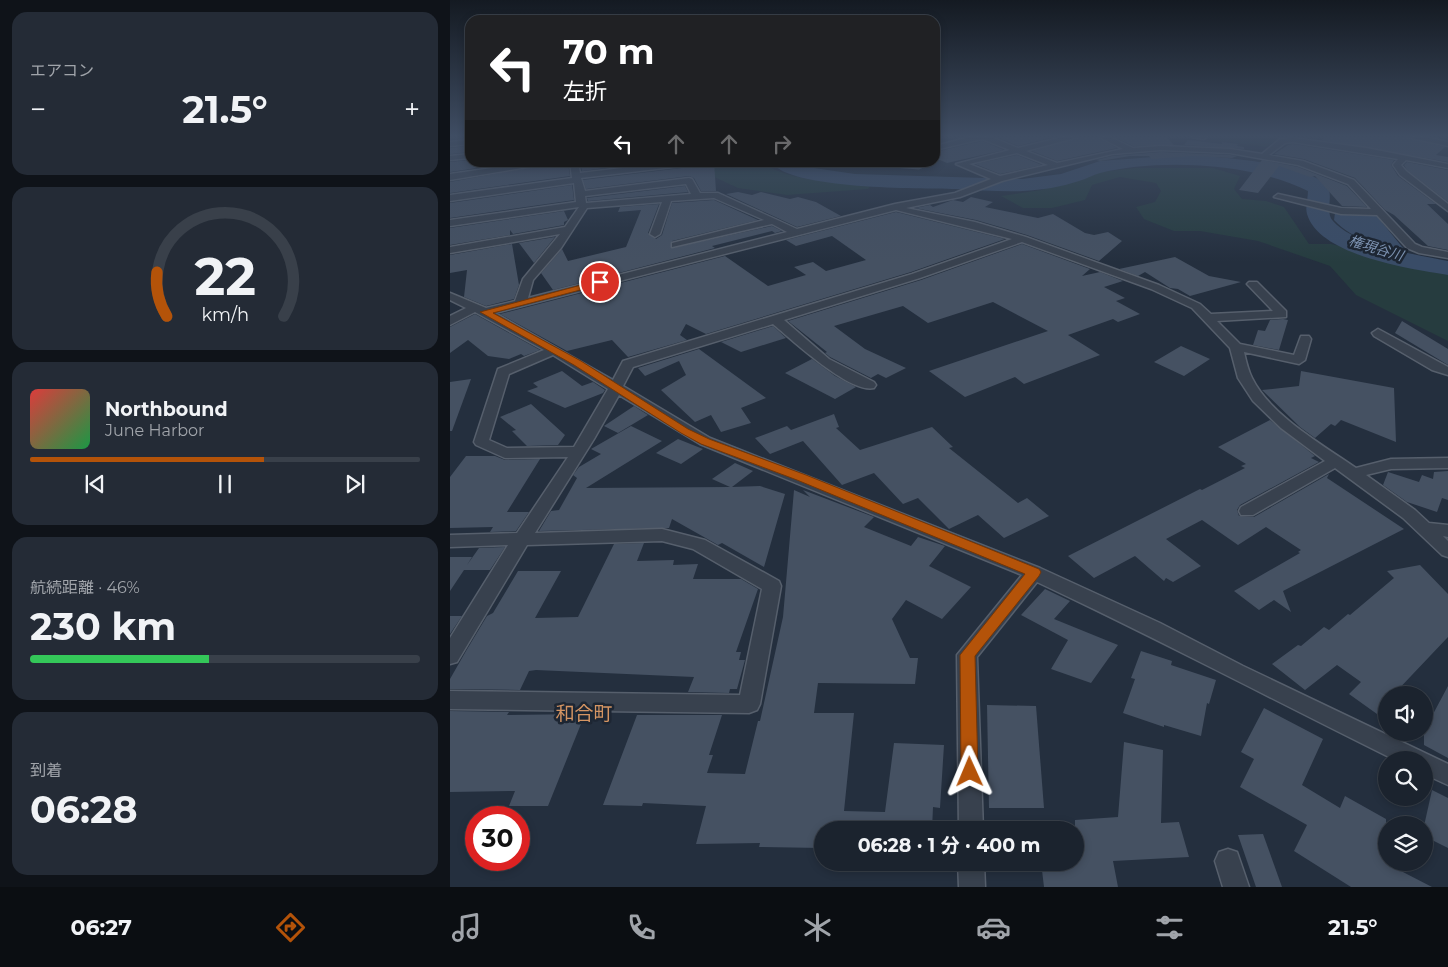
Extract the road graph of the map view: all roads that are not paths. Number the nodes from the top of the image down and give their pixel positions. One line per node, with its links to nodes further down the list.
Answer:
1 (574, 178): 10 (street)
2 (576, 178): 12 (street)
3 (992, 178): 7 (street)
4 (1002, 178): 7 (street)
5 (1342, 178): 15 (street)
6 (1411, 178): 14 (street)
7 (996, 180): 13 (street)
8 (697, 196): 11 (street); 12 (street); 16 (street)
9 (1278, 196): 15 (street)
10 (450, 198)
11 (668, 198): 12 (street); 20 (street)
12 (582, 201): 17 (street); 18 (street)
13 (895, 207): 19 (street); 21 (street)
14 (1448, 208)
15 (1379, 212): 24 (street)
16 (773, 221): 19 (street); 22 (street)
17 (450, 223)
18 (568, 230): 23 (street); 27 (street)
19 (796, 232): 27 (street)
20 (655, 234)
21 (1022, 239): 29 (street); 30 (street)
22 (676, 245)
23 (450, 250)
24 (1448, 255)
25 (1253, 284): 29 (street)
26 (450, 296): 28 (street)
27 (521, 301): 28 (street)
28 (479, 310): 31 (street); 35 (street)
29 (1208, 318): 34 (street)
30 (776, 319): 37 (street); 38 (street)
31 (450, 321)
32 (1378, 334): 36 (street)
33 (1305, 339): 34 (street)
34 (1236, 347): 40 (street)
35 (552, 351): 38 (street); 39 (street)
36 (1448, 371)
37 (869, 385)
38 (617, 387): 39 (street); 49 (street)
39 (578, 452): 47 (street)
40 (1336, 461): 42 (street); 43 (street)
41 (1448, 462): 42 (street)
42 (1355, 473): 44 (street)
43 (1247, 511)
44 (1424, 528): 45 (street); 48 (street)
45 (1448, 531)
46 (450, 541): 47 (street)
47 (521, 541): 50 (street); 51 (street)
48 (1448, 551)
49 (1034, 572): 52 (street); 55 (street)
50 (451, 654)
51 (450, 700)
52 (1399, 751)
53 (1433, 767): 54 (street)
54 (1448, 774)
55 (971, 821)
56 (1228, 861): 59 (street)
57 (971, 871): 58 (street)
58 (972, 887)
59 (1236, 887)

